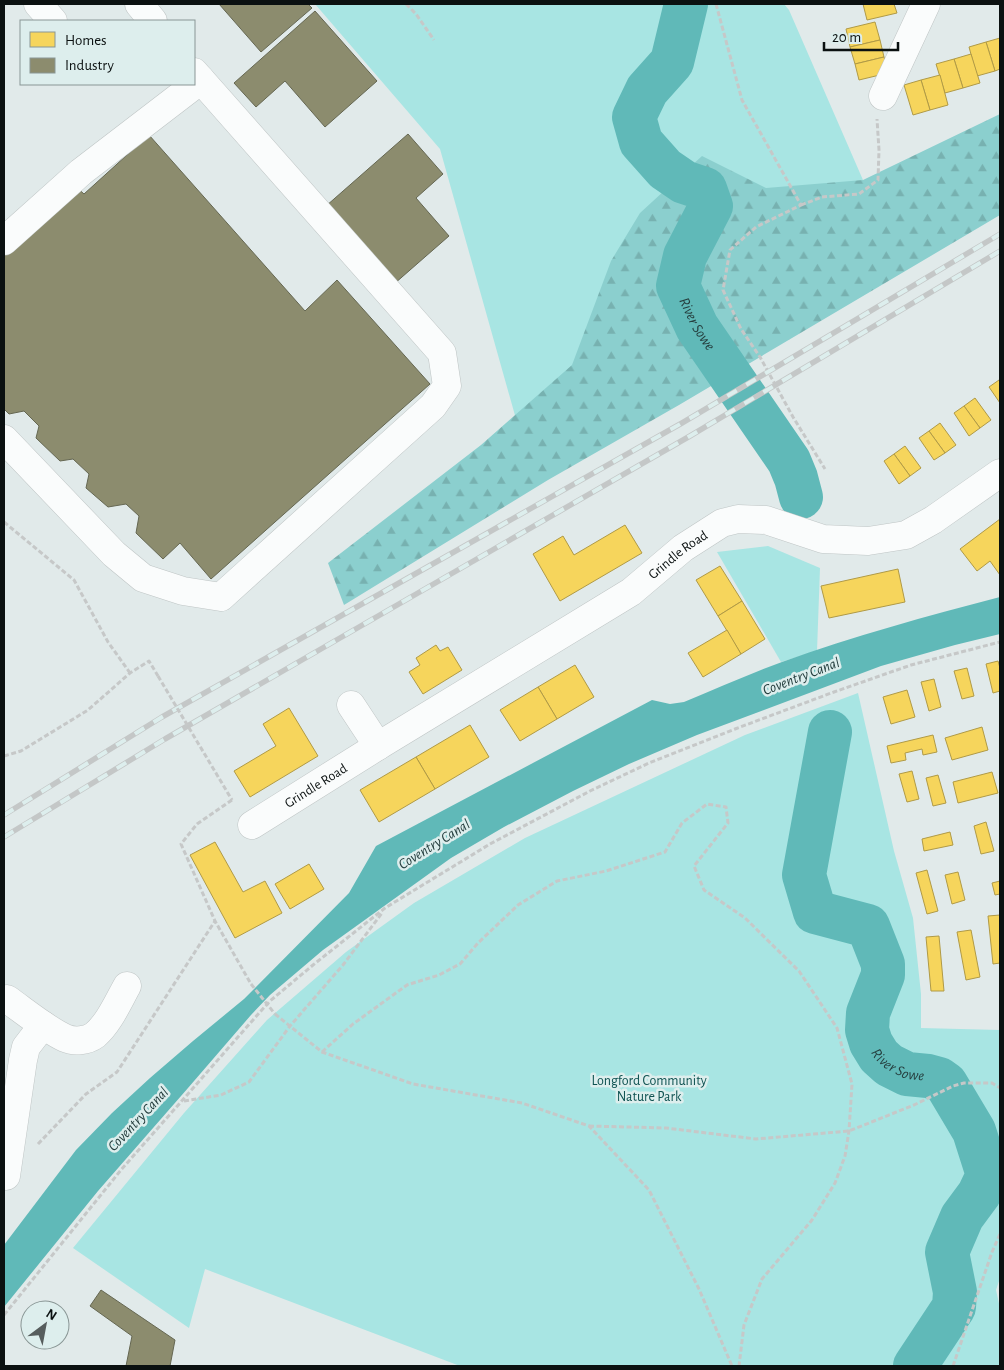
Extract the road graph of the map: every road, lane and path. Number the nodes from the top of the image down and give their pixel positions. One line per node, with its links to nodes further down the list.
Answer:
1 (38, 4): 6 (street)
2 (139, 4): 7 (street)
3 (406, 4): 8 (path)
4 (716, 4): 12 (path)
5 (926, 4): 11 (street)
6 (52, 20)
7 (152, 20)
8 (434, 40)
9 (197, 76): 14 (street)
10 (186, 85): 13 (street)
11 (883, 96): 12 (path)
12 (801, 205): 15 (path)
13 (4, 240)
14 (4, 438)
15 (825, 469)
16 (1000, 473): 21 (street, Grindle Road)
17 (4, 522): 19 (path)
18 (1000, 642): 24 (path)
19 (130, 673): 22 (path); 25 (path, bridge)
20 (351, 705): 21 (street)
21 (378, 746): 23 (street, Grindle Road)
22 (4, 756)
23 (252, 825)
24 (385, 908): 29 (path); 32 (path)
25 (215, 921): 29 (path, bridge); 35 (path)
26 (128, 986): 28 (street)
27 (6, 999): 28 (street)
28 (43, 1025): 35 (street)
29 (290, 1026): 30 (path); 32 (path)
30 (322, 1052): 33 (path); 34 (path)
31 (1000, 1088): 34 (path)
32 (183, 1101): 37 (path)
33 (589, 1126): 34 (path); 38 (path)
34 (849, 1131): 39 (path)
35 (6, 1176)
36 (1000, 1234): 40 (path)
37 (4, 1315)
38 (732, 1366)
39 (740, 1366)
40 (953, 1366)

